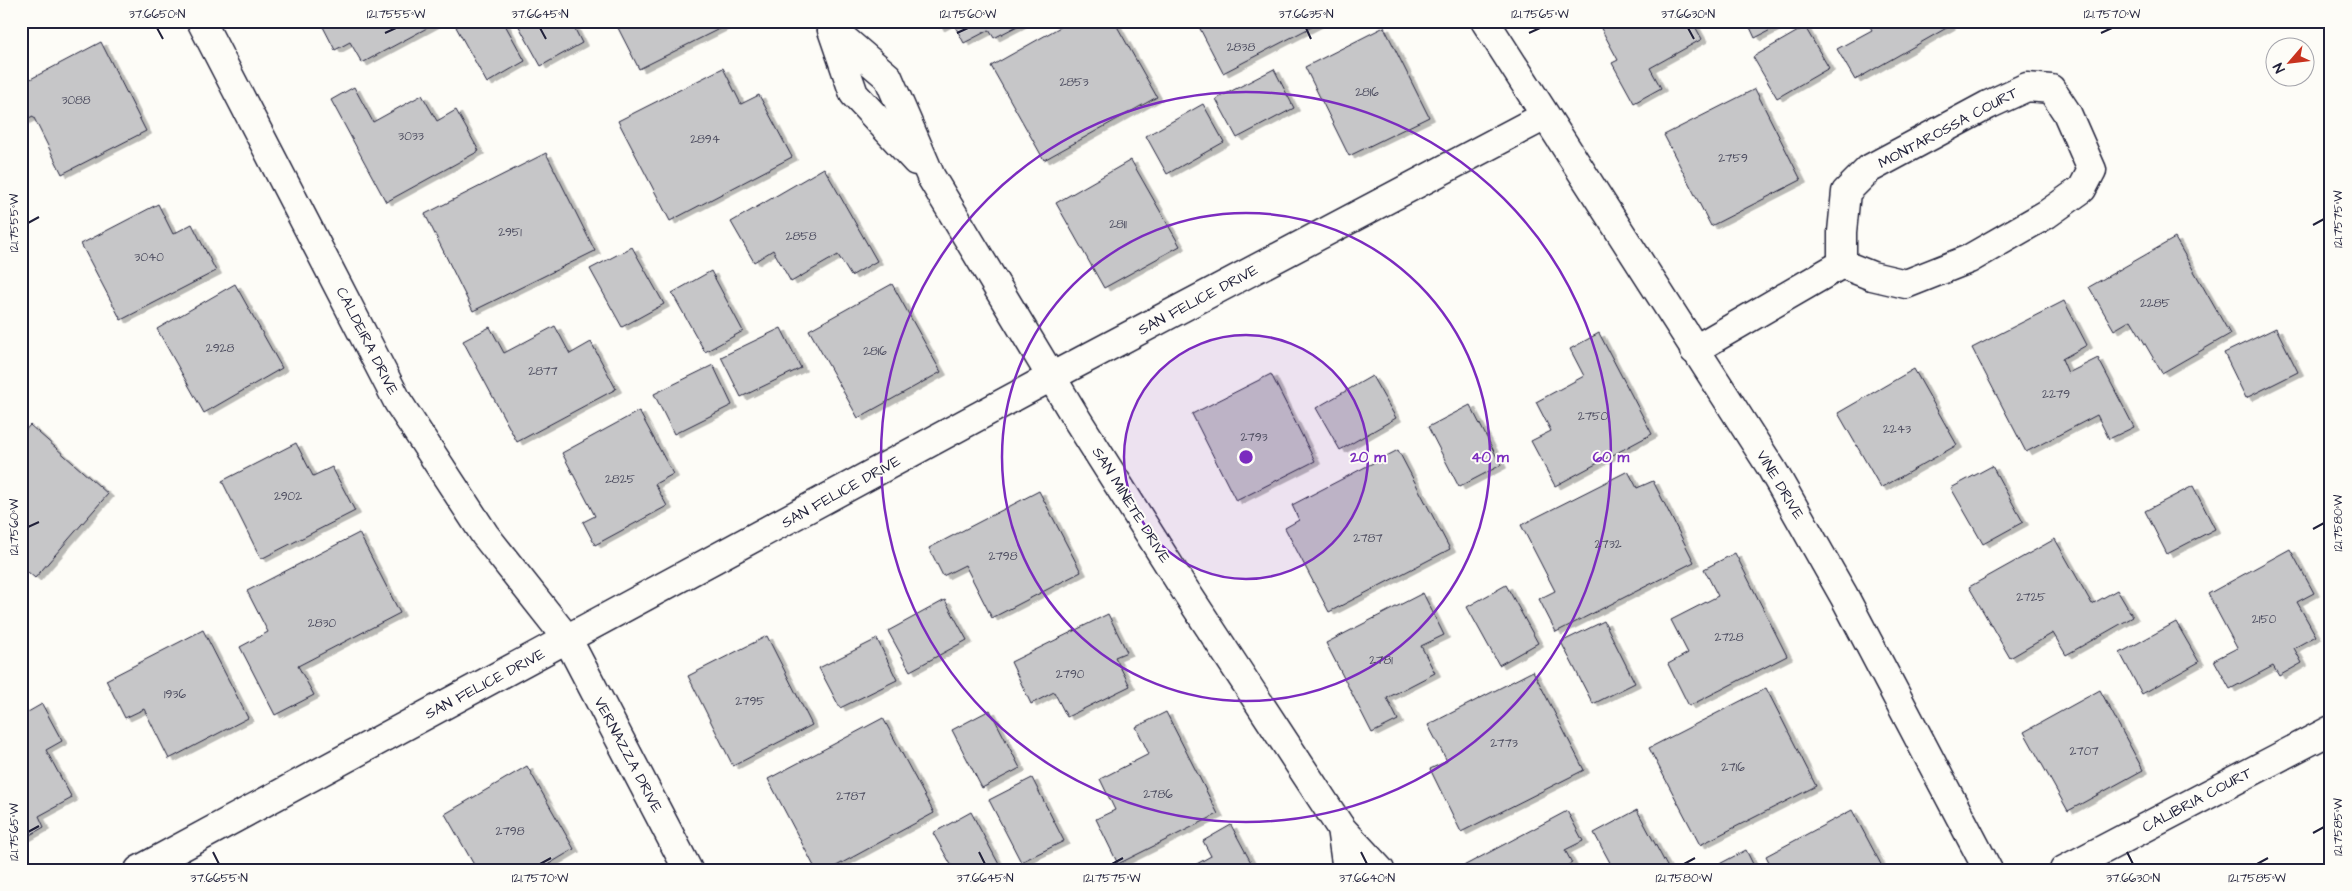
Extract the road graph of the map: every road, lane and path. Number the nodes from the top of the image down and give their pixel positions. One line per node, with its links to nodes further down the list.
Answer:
1 (201, 21): 9 (street, CALDEIRA DRIVE)
2 (1485, 21): 4 (street, VINE DRIVE)
3 (830, 25): 5 (street, SAN MINETE DRIVE); 5 (street, SAN MINETE DRIVE)
4 (1545, 116): 7 (street, VINE DRIVE); 8 (street, SAN FELICE DRIVE)
5 (931, 177): 8 (street, SAN MINETE DRIVE)
6 (1842, 264): 6 (street, MONTAROSSA COURT); 7 (street)
7 (1694, 350): 16 (street, VINE DRIVE)
8 (1051, 377): 9 (street, SAN FELICE DRIVE); 11 (street, SAN MINETE DRIVE)
9 (568, 640): 12 (street, SAN FELICE DRIVE); 13 (street, VERNAZZA DRIVE)
10 (2331, 730): 17 (street, CALIBRIA COURT)
11 (1341, 828): 14 (street, SAN MINETE DRIVE); 15 (street, SAN MINETE DRIVE)
12 (138, 870)
13 (688, 870)
14 (1347, 870)
15 (1380, 870)
16 (1988, 870)
17 (2064, 870)

